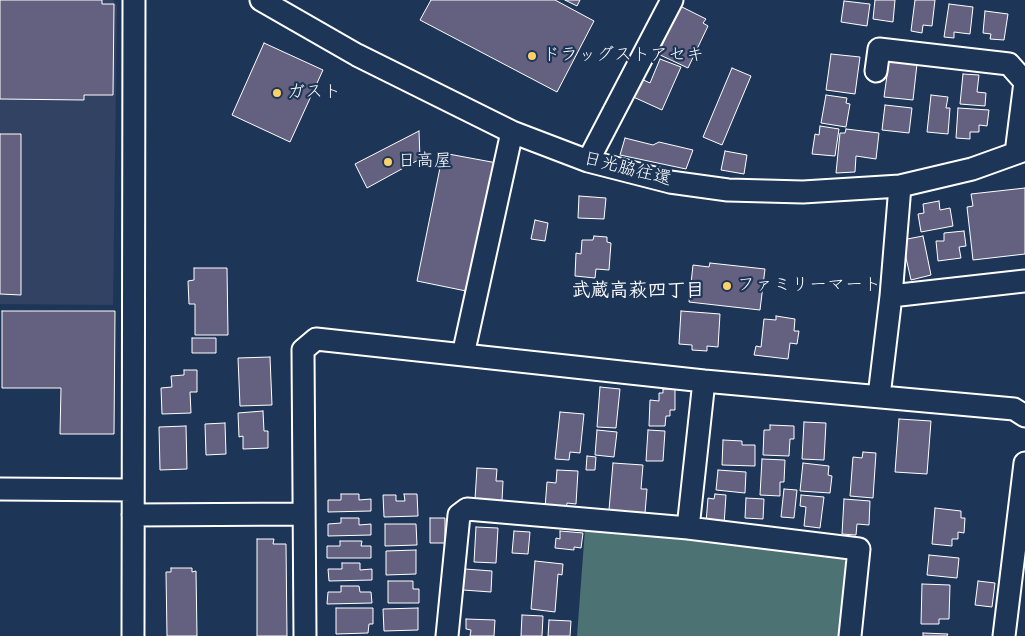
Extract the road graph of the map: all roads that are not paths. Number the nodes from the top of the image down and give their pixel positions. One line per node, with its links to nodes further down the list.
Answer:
1 (134, 0): 17 (street)
2 (262, 0): 5 (street, 日光脇往還)
3 (672, 0): 7 (street)
4 (876, 71): 6 (street)
5 (512, 132): 7 (street, 日光脇往還); 11 (street)
6 (1020, 152): 8 (street, 日光脇往還)
7 (588, 161): 8 (street, 日光脇往還)
8 (900, 186): 10 (street)
9 (1025, 281): 10 (street)
10 (891, 296): 13 (street)
11 (463, 355): 12 (street); 18 (street)
12 (704, 381): 13 (street); 20 (street)
13 (879, 396): 14 (street)
14 (1025, 416)
15 (1025, 463): 25 (street)
16 (0, 489): 17 (street)
17 (133, 490): 19 (street)
18 (304, 514): 19 (street); 22 (street)
19 (133, 515): 21 (street)
20 (688, 528): 23 (street); 24 (street)
21 (133, 636)
22 (305, 636)
23 (447, 636)
24 (850, 636)
25 (1004, 636)

